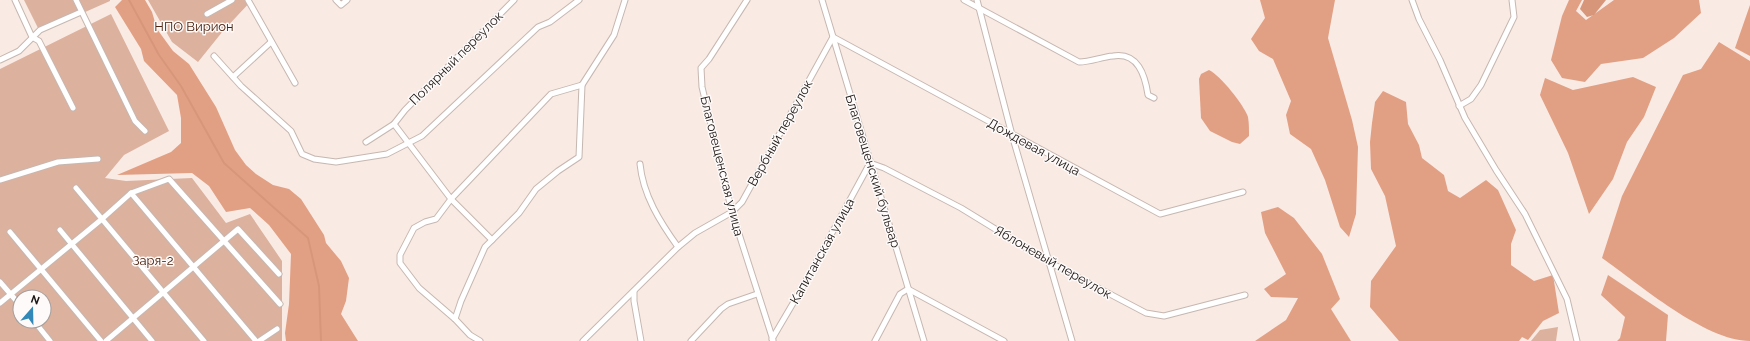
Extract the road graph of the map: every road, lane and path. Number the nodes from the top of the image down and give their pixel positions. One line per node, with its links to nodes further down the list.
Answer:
1 (15, 0): 19 (street)
2 (76, 0): 17 (street)
3 (232, 0): 18 (street)
4 (248, 0): 21 (street)
5 (336, 0): 6 (street)
6 (347, 0)
7 (514, 0): 30 (street, Полярный переулок)
8 (579, 0): 34 (street)
9 (625, 0): 26 (street)
10 (747, 0): 43 (street, Благовещенская улица)
11 (822, 0): 20 (street, Благовещенский бульвар)
12 (964, 0): 16 (street)
13 (976, 0): 16 (street)
14 (1412, 0): 28 (street)
15 (1512, 0): 28 (street)
16 (978, 8): 27 (street); 32 (street)
17 (82, 12): 19 (street); 31 (street)
18 (207, 14)
19 (32, 37): 23 (street); 29 (street)
20 (833, 37): 32 (street, Дождевая улица); 36 (street, Благовещенский бульвар); 43 (street, Вербный переулок)
21 (271, 42): 24 (street); 25 (street)
22 (214, 56): 24 (street)
23 (0, 60)
24 (233, 77): 34 (street)
25 (295, 83)
26 (582, 85): 42 (street); 47 (street)
27 (1154, 98)
28 (1460, 106): 84 (street)
29 (73, 108)
30 (394, 124): 33 (street); 34 (street)
31 (145, 131)
32 (1012, 135): 40 (street, Дождевая улица); 51 (street)
33 (366, 142)
34 (409, 143): 42 (street)
35 (98, 159): 38 (street)
36 (870, 163): 51 (street, Яблоневый переулок); 56 (street, Благовещенский бульвар); 68 (street, Капитанская улица)
37 (640, 164): 50 (street)
38 (0, 180)
39 (76, 188): 44 (street)
40 (1243, 192)
41 (131, 193): 44 (street); 48 (street); 52 (street)
42 (451, 199): 47 (street); 65 (street)
43 (732, 212): 50 (street, Вербный переулок); 60 (street, Благовещенская улица)
44 (102, 219): 49 (street); 58 (street)
45 (60, 230): 49 (street)
46 (10, 232): 53 (street)
47 (492, 240): 65 (street)
48 (223, 242): 52 (street); 54 (street); 63 (street)
49 (72, 244): 53 (street); 64 (street)
50 (678, 248): 57 (street, Вербный переулок)
51 (1049, 262): 61 (street, Яблоневый переулок); 83 (street)
52 (193, 268): 58 (street); 74 (street)
53 (41, 269): 59 (street); 70 (street)
54 (279, 274)
55 (0, 282): 59 (street)
56 (908, 289): 80 (street); 81 (street, Благовещенский бульвар); 82 (street)
57 (634, 290): 77 (street, Вербный переулок); 78 (street)
58 (163, 293): 64 (street); 73 (street)
59 (11, 294): 62 (street)
60 (757, 294): 68 (street, Благовещенская улица); 79 (street)
61 (1245, 295)
62 (0, 303)
63 (280, 304)
64 (132, 318): 71 (street); 72 (street)
65 (455, 319): 76 (street)
66 (40, 329): 69 (street)
67 (276, 329): 75 (street)
68 (773, 340)
69 (50, 341)
70 (101, 341)
71 (106, 341)
72 (152, 341)
73 (204, 341)
74 (256, 341)
75 (259, 341)
76 (480, 341)
77 (583, 341)
78 (641, 341)
79 (690, 341)
80 (875, 341)
81 (924, 341)
82 (1004, 341)
83 (1072, 341)
84 (1577, 341)

